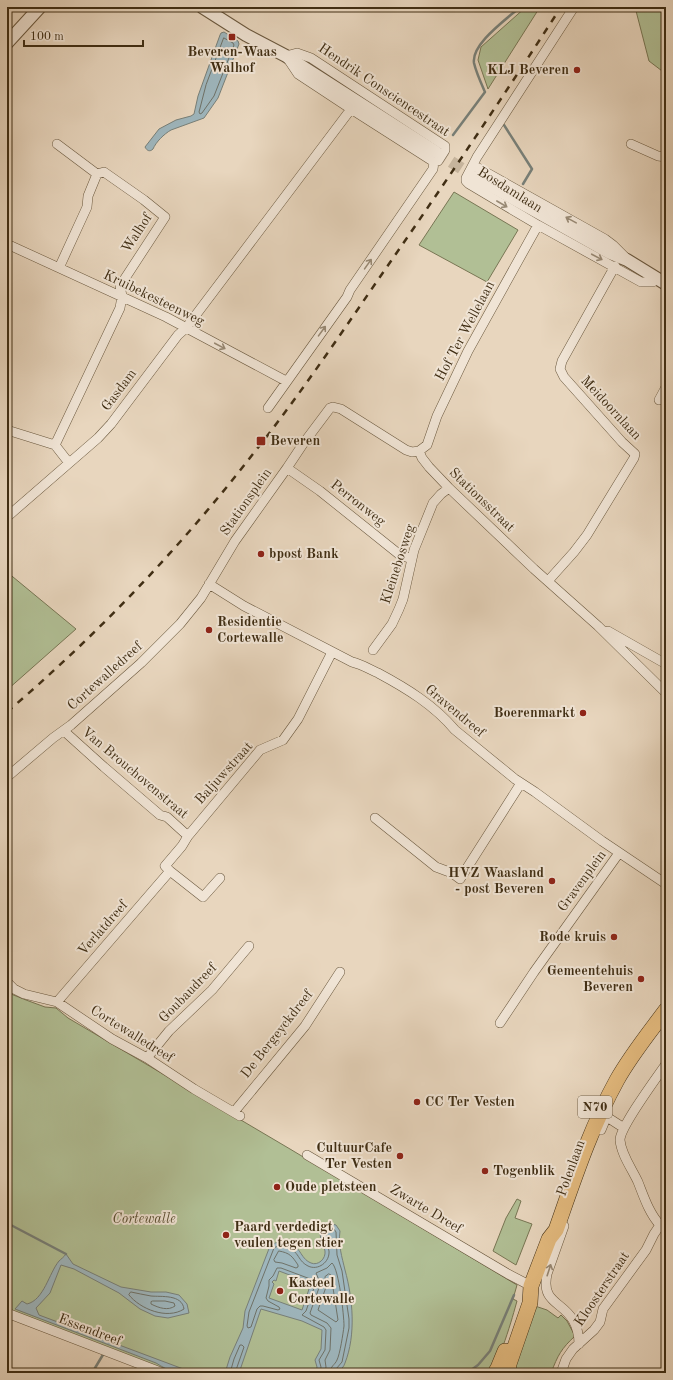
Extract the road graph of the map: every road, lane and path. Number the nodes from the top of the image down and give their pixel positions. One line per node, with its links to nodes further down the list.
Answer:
1 (40, 7): 4 (street)
2 (202, 7): 5 (street, Hendrik Consciencestraat)
3 (574, 7): 11 (street)
4 (7, 43)
5 (286, 56): 6 (street, Hendrik Consciencestraat); 9 (street, Hendrik Consciencestraat)
6 (351, 109): 9 (street, Hendrik Consciencestraat); 24 (street)
7 (57, 144): 12 (street, Walhof)
8 (631, 144): 10 (street)
9 (435, 157): 25 (street, one-way to 9)
10 (666, 157)
11 (473, 164): 14 (street, Bosdamlaan, one-way to 14); 17 (street, Bosdamlaan, one-way to 11)
12 (97, 174): 19 (street); 23 (street, Walhof)
13 (476, 177): 16 (street, Bosdamlaan)
14 (538, 225): 18 (street, Bosdamlaan, one-way to 18); 31 (street, Hof Ter Wellelaan)
15 (7, 244): 19 (street, Kruibekesteenweg)
16 (610, 253): 17 (street, Bosdamlaan); 20 (street, Bosdamlaan)
17 (627, 260): 21 (street, Bosdamlaan)
18 (615, 266): 20 (street, Bosdamlaan); 37 (street, Meidoornlaan)
19 (59, 268): 23 (street, Kruibekesteenweg)
20 (652, 282): 22 (street, Bosdamlaan)
21 (666, 284)
22 (666, 290)
23 (122, 296): 24 (street, Kruibekesteenweg); 30 (street)
24 (186, 328): 25 (street, Kruibekesteenweg, one-way to 25); 32 (street, Gasdam)
25 (286, 381): 28 (street)
26 (666, 387): 27 (street)
27 (659, 400)
28 (268, 408)
29 (7, 430): 30 (street)
30 (55, 445): 32 (street)
31 (419, 451): 33 (street, Stationsplein); 34 (street, Stationsstraat)
32 (69, 463): 35 (street, Gasdam)
33 (287, 468): 36 (street, Perronweg); 38 (street, Stationsplein)
34 (449, 488): 36 (street, Kleinebosweg); 37 (street, Stationsstraat)
35 (7, 518)
36 (412, 559): 41 (street, Kleinebosweg)
37 (548, 581): 39 (street, Stationsstraat)
38 (209, 584): 42 (street, Gravendreef); 46 (street, Cortewalledreef)
39 (598, 626): 40 (street, Stationsstraat); 43 (street, Stationsstraat)
40 (630, 644): 43 (street); 44 (street, Stationsstraat)
41 (373, 650)
42 (332, 652): 48 (street, Gravendreef); 50 (street, Baljuwstraat)
43 (621, 654): 45 (street, Stationsstraat)
44 (666, 664)
45 (666, 693)
46 (64, 730): 47 (street, Cortewalledreef); 50 (street, Van Brouchovenstraat)
47 (7, 777)
48 (521, 783): 49 (street); 51 (street, Gravendreef)
49 (376, 818)
50 (188, 836): 52 (street, Verlatdreef)
51 (619, 853): 54 (street, Gravendreef); 61 (street, Gravenplein)
52 (170, 871): 53 (street); 59 (street, Verlatdreef)
53 (220, 878)
54 (666, 884)
55 (249, 946): 62 (street, Goubaudreef)
56 (340, 972): 64 (street, De Bergeyckdreef)
57 (7, 982): 59 (street, Cortewalledreef)
58 (666, 999): 68 (main road, Polenlaan / N70)
59 (57, 1002): 62 (street, Cortewalledreef)
60 (666, 1010): 68 (main road, Polenlaan / N70)
61 (500, 1023)
62 (147, 1058): 64 (street, Cortewalledreef)
63 (666, 1064): 65 (street)
64 (237, 1114)
65 (624, 1128): 67 (street); 71 (street, Polenlaan, one-way to 65)
66 (308, 1155): 69 (street, Zwarte Dreef)
67 (663, 1223): 71 (street, Kloosterstraat)
68 (549, 1239): 69 (main road, Polenlaan / N70)
69 (531, 1286): 73 (main road, N70); 74 (main road, Polenlaan / N70)
70 (7, 1313): 72 (street, Essendreef)
71 (579, 1344): 75 (street, Kloosterstraat)
72 (163, 1373)
73 (495, 1373)
74 (508, 1373)
75 (561, 1373)

